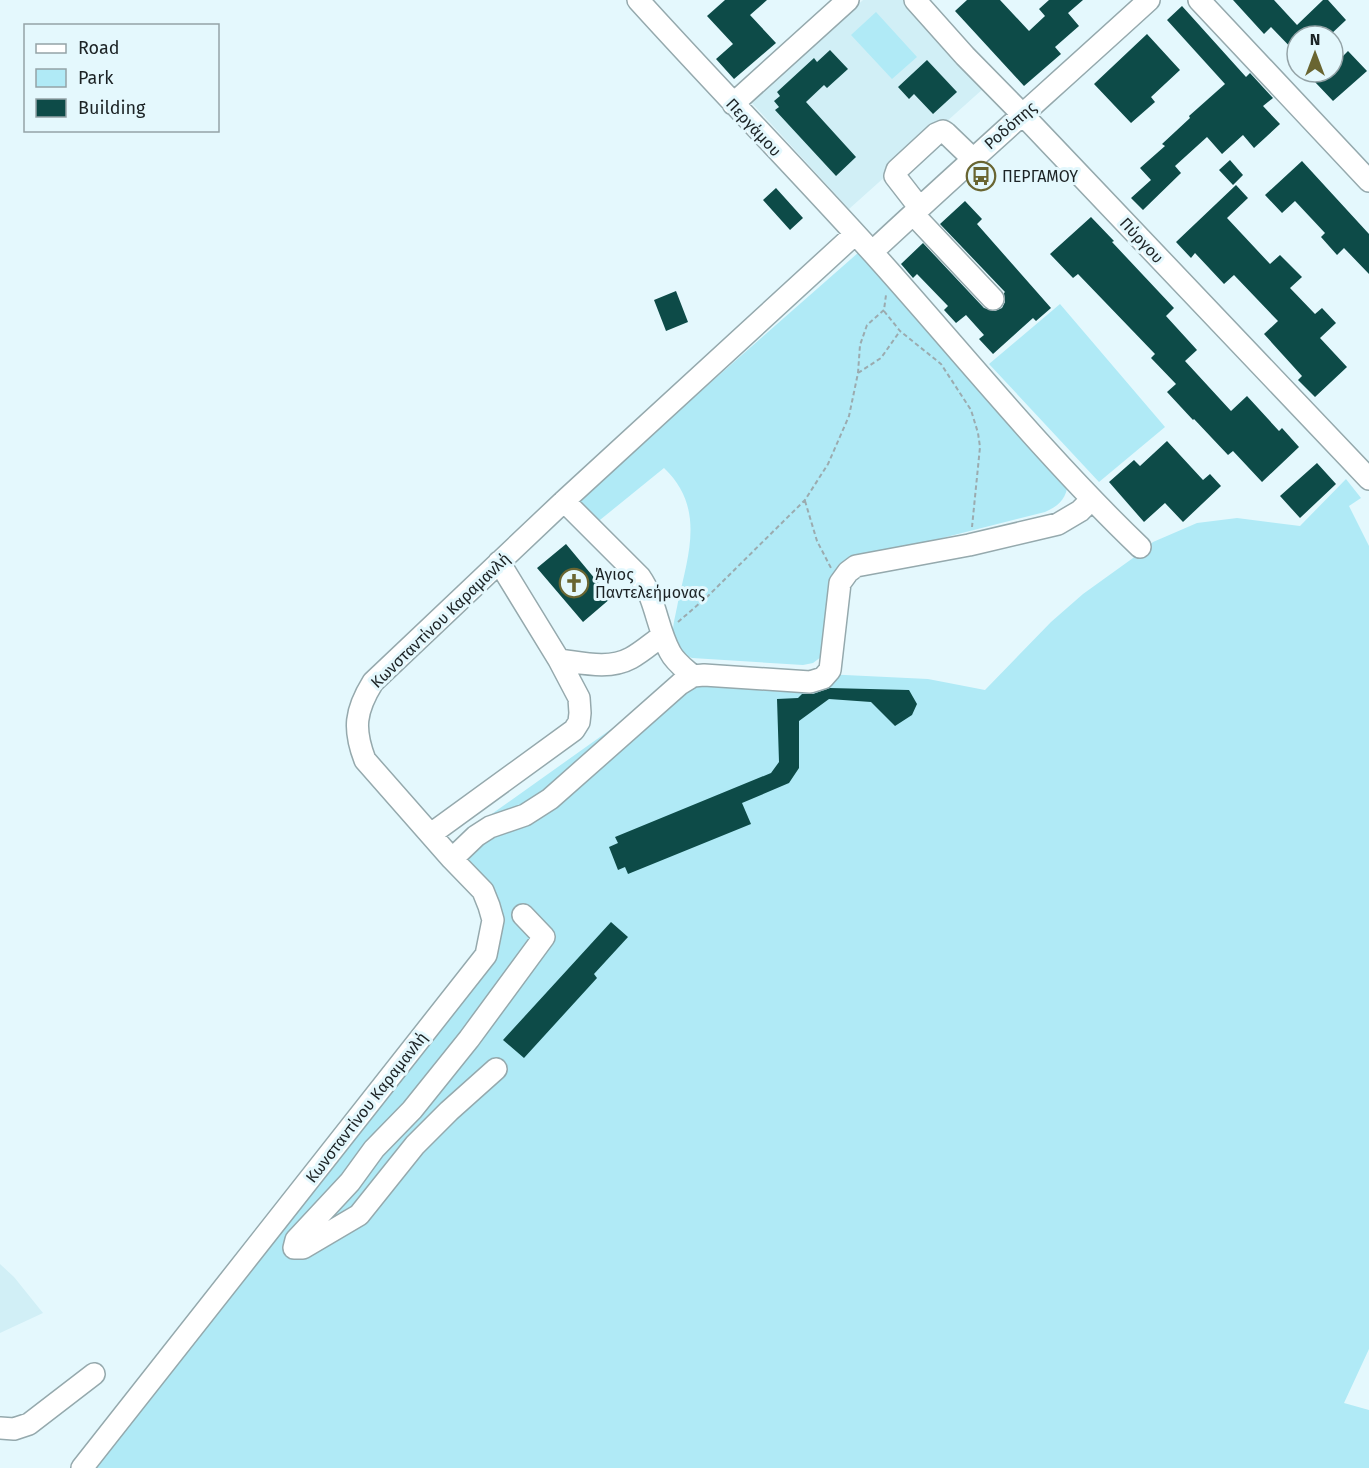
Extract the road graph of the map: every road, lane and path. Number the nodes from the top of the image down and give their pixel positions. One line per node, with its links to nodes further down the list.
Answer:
1 (638, 0): 6 (street, Περγάμου)
2 (848, 0): 6 (street)
3 (915, 0): 7 (street, Πύργου)
4 (1149, 0): 7 (street, Ροδόπης)
5 (1199, 0): 9 (street)
6 (733, 104): 11 (street, Περγάμου)
7 (1023, 115): 8 (street, Ροδόπης); 18 (street, Πύργου)
8 (972, 158): 10 (street, Ροδόπης); 10 (street)
9 (1369, 181)
10 (916, 211): 12 (street, Ροδόπης); 14 (street)
11 (855, 234): 12 (street, Περγάμου); 21 (street, Κωνσταντίνου Καραμανλή)
12 (872, 252): 13 (street, Περγάμου)
13 (889, 271): 15 (path); 20 (street, Περγάμου)
14 (993, 299)
15 (884, 310): 16 (path); 17 (path)
16 (900, 331): 17 (path); 22 (path)
17 (858, 373): 19 (path)
18 (1369, 479)
19 (805, 500): 25 (path); 26 (path)
20 (1091, 500): 22 (street); 23 (street, Περγάμου)
21 (564, 501): 24 (street, Κωνσταντίνου Καραμανλή); 26 (street)
22 (969, 545): 25 (street)
23 (1140, 547)
24 (499, 562): 27 (street); 29 (street, Κωνσταντίνου Καραμανλή)
25 (840, 583): 28 (street)
26 (662, 636): 27 (street); 28 (street)
27 (559, 660): 29 (street)
28 (693, 676): 30 (street)
29 (430, 834): 30 (street, Κωνσταντίνου Καραμανλή)
30 (452, 859): 35 (street, Κωνσταντίνου Καραμανλή)
31 (523, 915): 32 (street)
32 (496, 1069)
33 (94, 1374): 34 (street)
34 (0, 1428)
35 (113, 1429): 36 (street); 37 (street, Κωνσταντίνου Καραμανλή)
36 (67, 1468)
37 (82, 1468)

